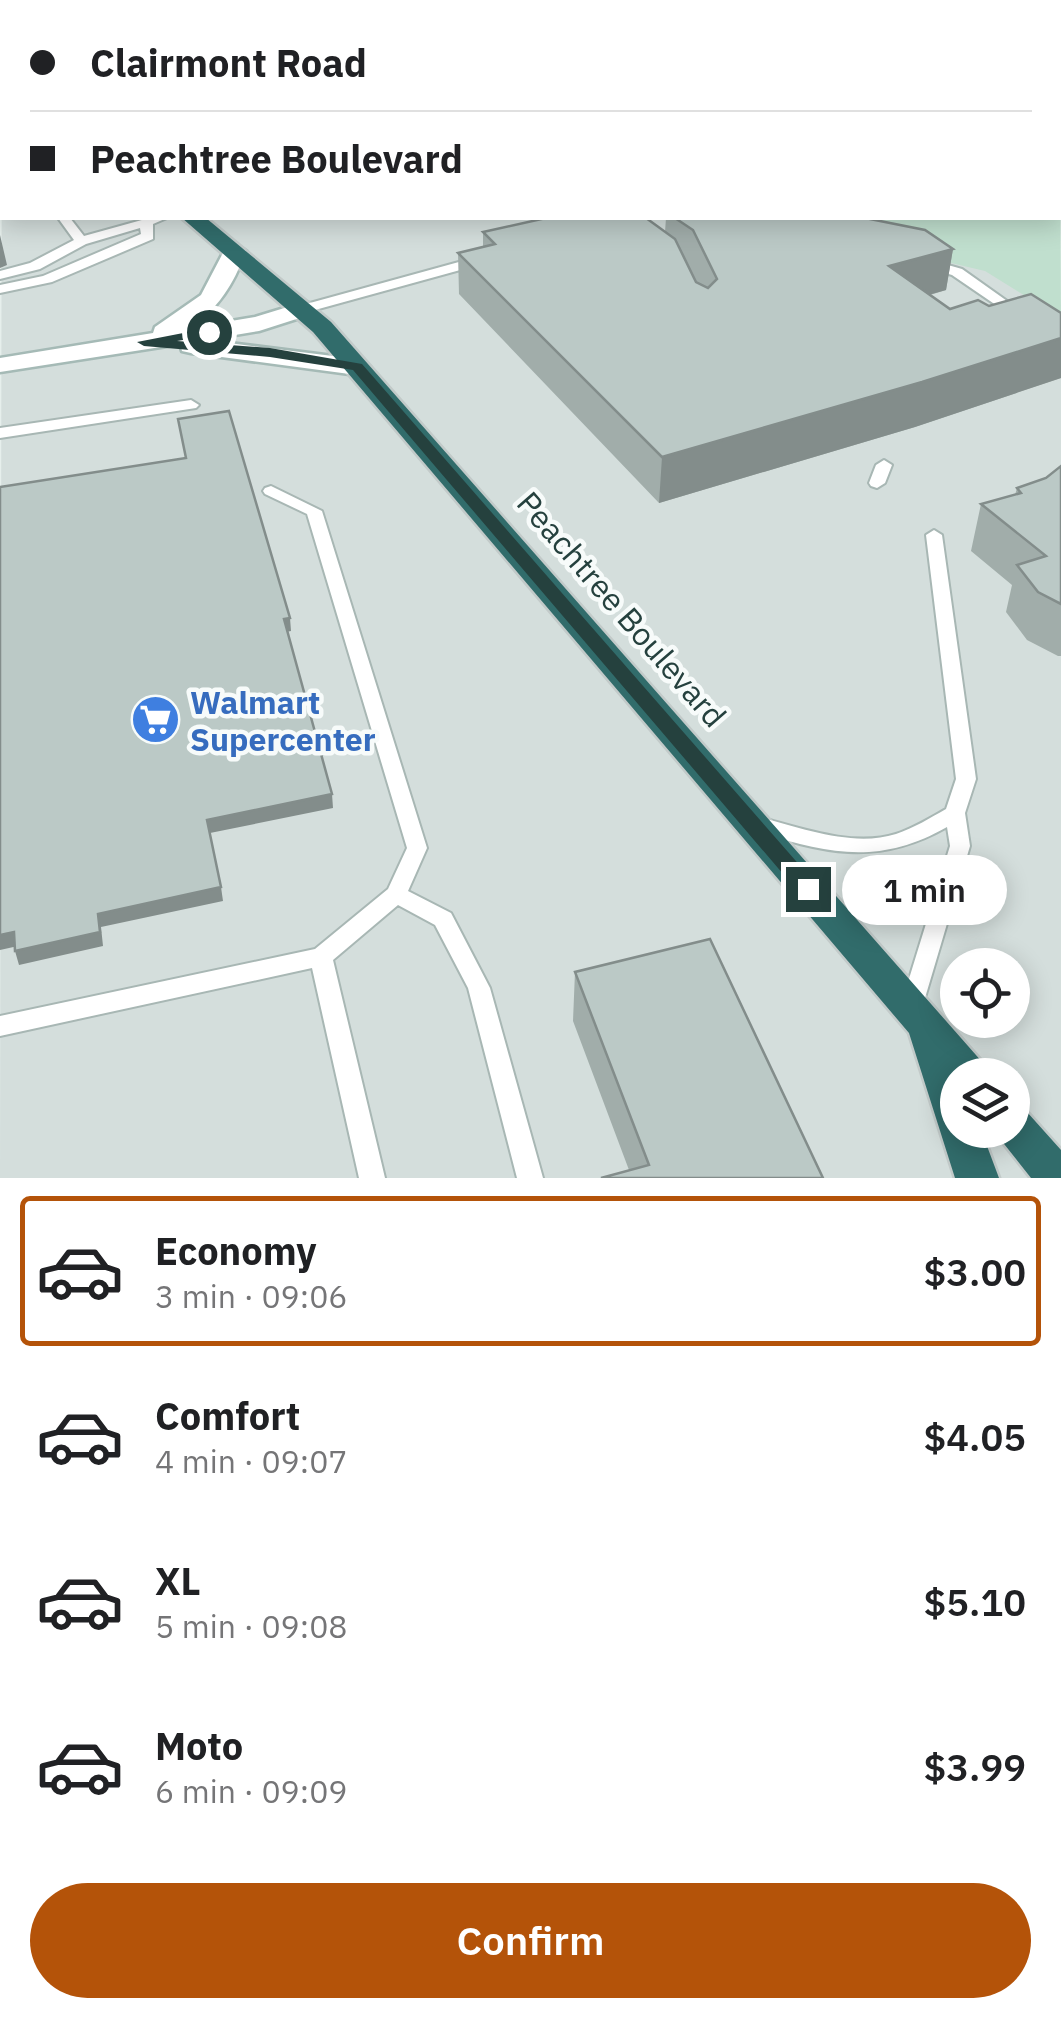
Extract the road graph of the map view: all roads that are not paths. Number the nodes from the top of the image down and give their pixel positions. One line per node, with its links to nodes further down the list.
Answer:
1 (66, 220): 5 (lane)
2 (154, 220): 4 (lane)
3 (195, 220): 6 (highway, Peachtree Boulevard)
4 (146, 222): 5 (lane); 10 (lane)
5 (81, 240): 9 (lane)
6 (235, 251): 11 (highway, Peachtree Boulevard); 13 (main road)
7 (500, 255): 11 (lane)
8 (920, 261): 12 (lane)
9 (0, 275)
10 (0, 289)
11 (304, 309): 13 (main road); 15 (highway, Peachtree Boulevard)
12 (1028, 321)
13 (138, 343): 14 (main road); 15 (main road)
14 (0, 366)
15 (357, 367): 23 (highway, Peachtree Boulevard)
16 (191, 405): 17 (lane)
17 (0, 434)
18 (884, 465): 19 (lane)
19 (877, 482)
20 (271, 492): 24 (lane)
21 (934, 535): 22 (lane)
22 (955, 813): 23 (lane); 26 (lane)
23 (752, 823): 26 (highway, Peachtree Boulevard)
24 (396, 894): 25 (lane); 33 (lane)
25 (321, 957): 27 (lane); 32 (lane)
26 (916, 1014): 28 (highway, Peachtree Boulevard); 29 (highway)
27 (0, 1026)
28 (954, 1058)
29 (940, 1077)
30 (1030, 1146): 35 (highway)
31 (967, 1148): 34 (highway)
32 (372, 1178)
33 (530, 1178)
34 (977, 1178)
35 (1058, 1178)

